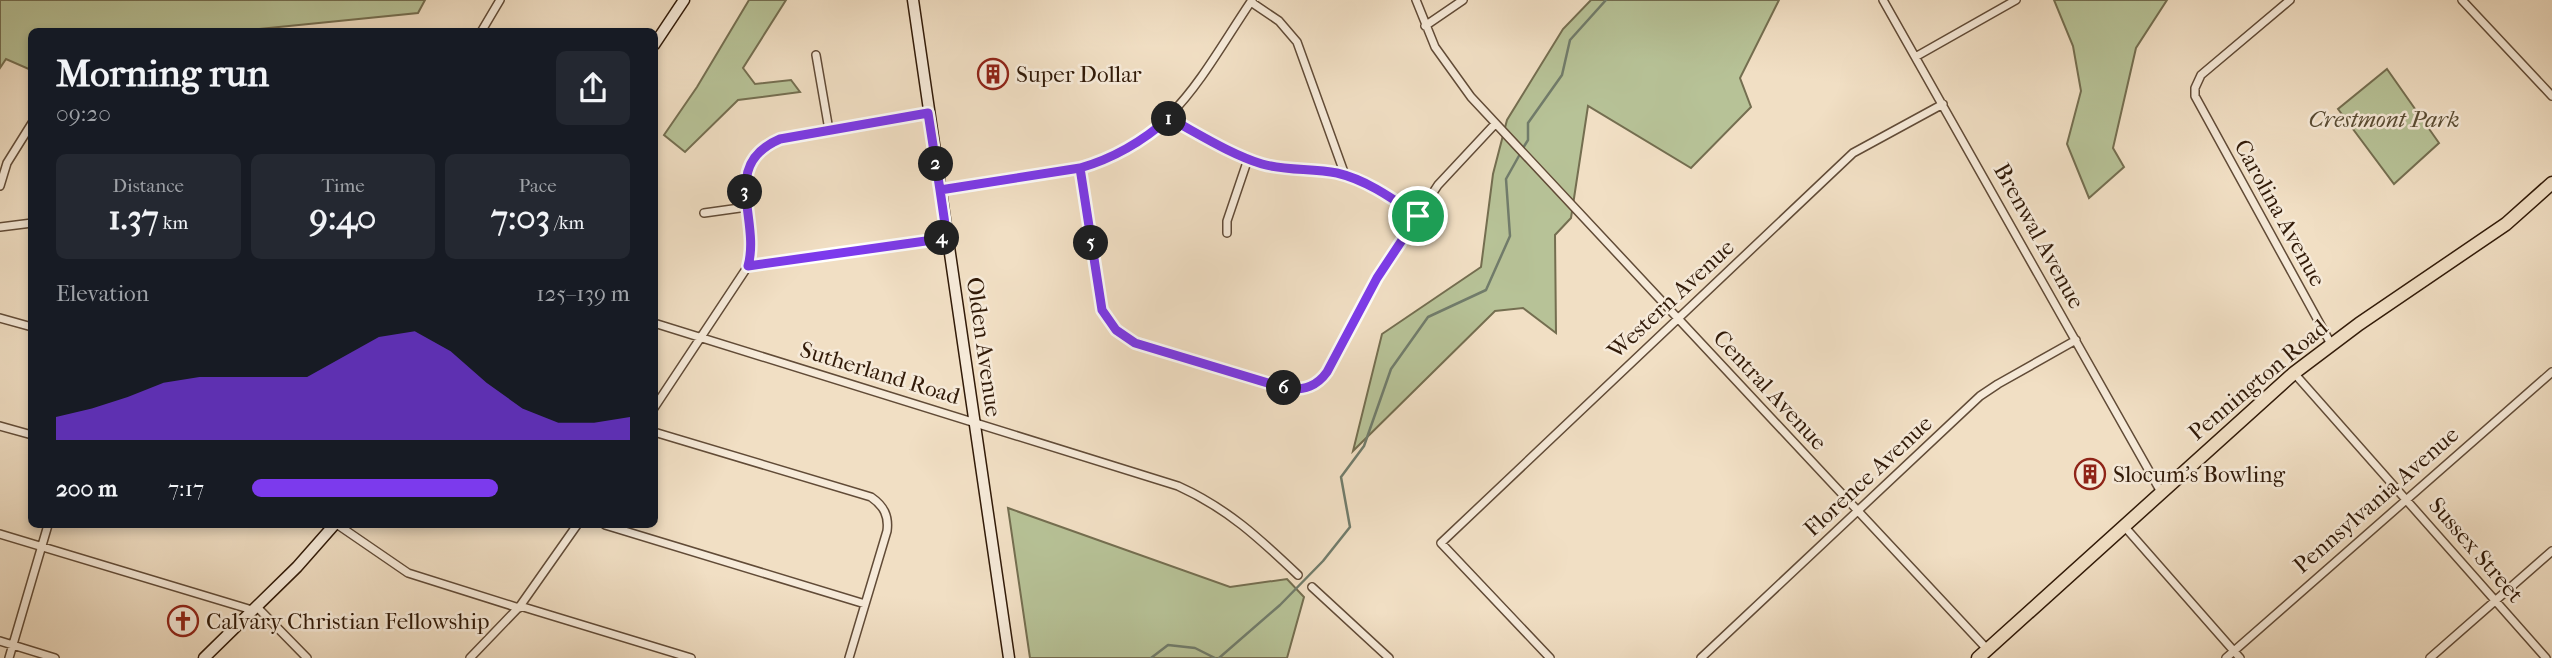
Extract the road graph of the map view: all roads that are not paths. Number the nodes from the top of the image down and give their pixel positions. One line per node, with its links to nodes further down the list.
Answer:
1 (500, 0): 12 (street)
2 (684, 0): 13 (main road)
3 (913, 0): 18 (main road, Olden Avenue)
4 (1416, 0): 11 (street, Central Avenue)
5 (1463, 0): 11 (street)
6 (1884, 0): 15 (street, Brenwal Avenue)
7 (2017, 0): 15 (street)
8 (2290, 0): 45 (street, Carolina Avenue)
9 (2462, 0): 16 (street)
10 (1251, 1): 19 (street); 27 (street)
11 (1425, 26): 20 (street, Central Avenue)
12 (483, 28)
13 (658, 39)
14 (816, 55): 22 (street)
15 (1917, 56): 17 (street, Brenwal Avenue)
16 (2552, 96)
17 (1943, 104): 40 (street, Western Avenue); 44 (street, Brenwal Avenue)
18 (928, 113): 22 (street); 30 (main road, Olden Avenue)
19 (1169, 118): 23 (street); 25 (street)
20 (1495, 124): 33 (street); 40 (street, Central Avenue)
21 (28, 129): 24 (street)
22 (829, 130): 31 (street)
23 (1248, 159): 27 (street); 36 (street)
24 (7, 163): 26 (street); 29 (street)
25 (1080, 168): 30 (street); 33 (street)
26 (0, 170)
27 (1345, 175): 33 (street)
28 (2552, 183): 45 (main road, Pennington Road)
29 (0, 186)
30 (940, 190): 37 (main road, Olden Avenue)
31 (747, 207): 32 (street); 38 (street)
32 (705, 213)
33 (1418, 216)
34 (28, 223): 35 (street)
35 (1, 226)
36 (1227, 233)
37 (947, 238): 38 (street); 49 (main road, Olden Avenue)
38 (748, 266): 43 (street)
39 (0, 318): 42 (street)
40 (1677, 319): 55 (street, Central Avenue); 84 (street, Western Avenue)
41 (658, 324): 43 (street, Sutherland Road)
42 (28, 326)
43 (701, 338): 48 (street); 49 (street, Sutherland Road)
44 (2076, 340): 53 (street, Brenwal Avenue); 55 (street, Florence Avenue)
45 (2331, 344): 47 (main road, Pennington Road)
46 (2552, 372): 54 (street, Pennsylvania Avenue)
47 (2294, 373): 53 (main road, Pennington Road); 54 (street, Sussex Street)
48 (658, 402)
49 (974, 422): 65 (street, Sutherland Road); 82 (main road, Olden Avenue)
50 (0, 426): 52 (street)
51 (658, 433): 68 (street)
52 (28, 434)
53 (2161, 492): 56 (main road, Pennington Road)
54 (2406, 500): 67 (street, Sussex Street); 74 (street, Pennsylvania Avenue)
55 (1858, 512): 73 (street, Central Avenue); 85 (street, Florence Avenue)
56 (2124, 526): 73 (main road, Pennington Road); 74 (street)
57 (47, 528): 63 (street)
58 (333, 528): 70 (main road)
59 (340, 528): 69 (street)
60 (575, 528): 69 (street)
61 (616, 528): 68 (street)
62 (0, 534): 63 (street)
63 (42, 546): 70 (street); 72 (street)
64 (2552, 551): 67 (street)
65 (1298, 575)
66 (1312, 587): 83 (street)
67 (2495, 600): 87 (street); 88 (street, Sussex Street)
68 (865, 604): 81 (street)
69 (520, 607): 79 (street); 80 (street)
70 (254, 608): 77 (main road); 78 (street)
71 (0, 641): 72 (street)
72 (13, 645): 75 (street); 76 (street)
73 (1982, 654)
74 (2237, 655): 86 (street, Pennsylvania Avenue)
75 (9, 658)
76 (55, 658)
77 (204, 658)
78 (307, 658)
79 (470, 658)
80 (691, 658)
81 (849, 658)
82 (1009, 658)
83 (1389, 658)
84 (1550, 658)
85 (1701, 658)
86 (2226, 658)
87 (2430, 658)
88 (2546, 658)

